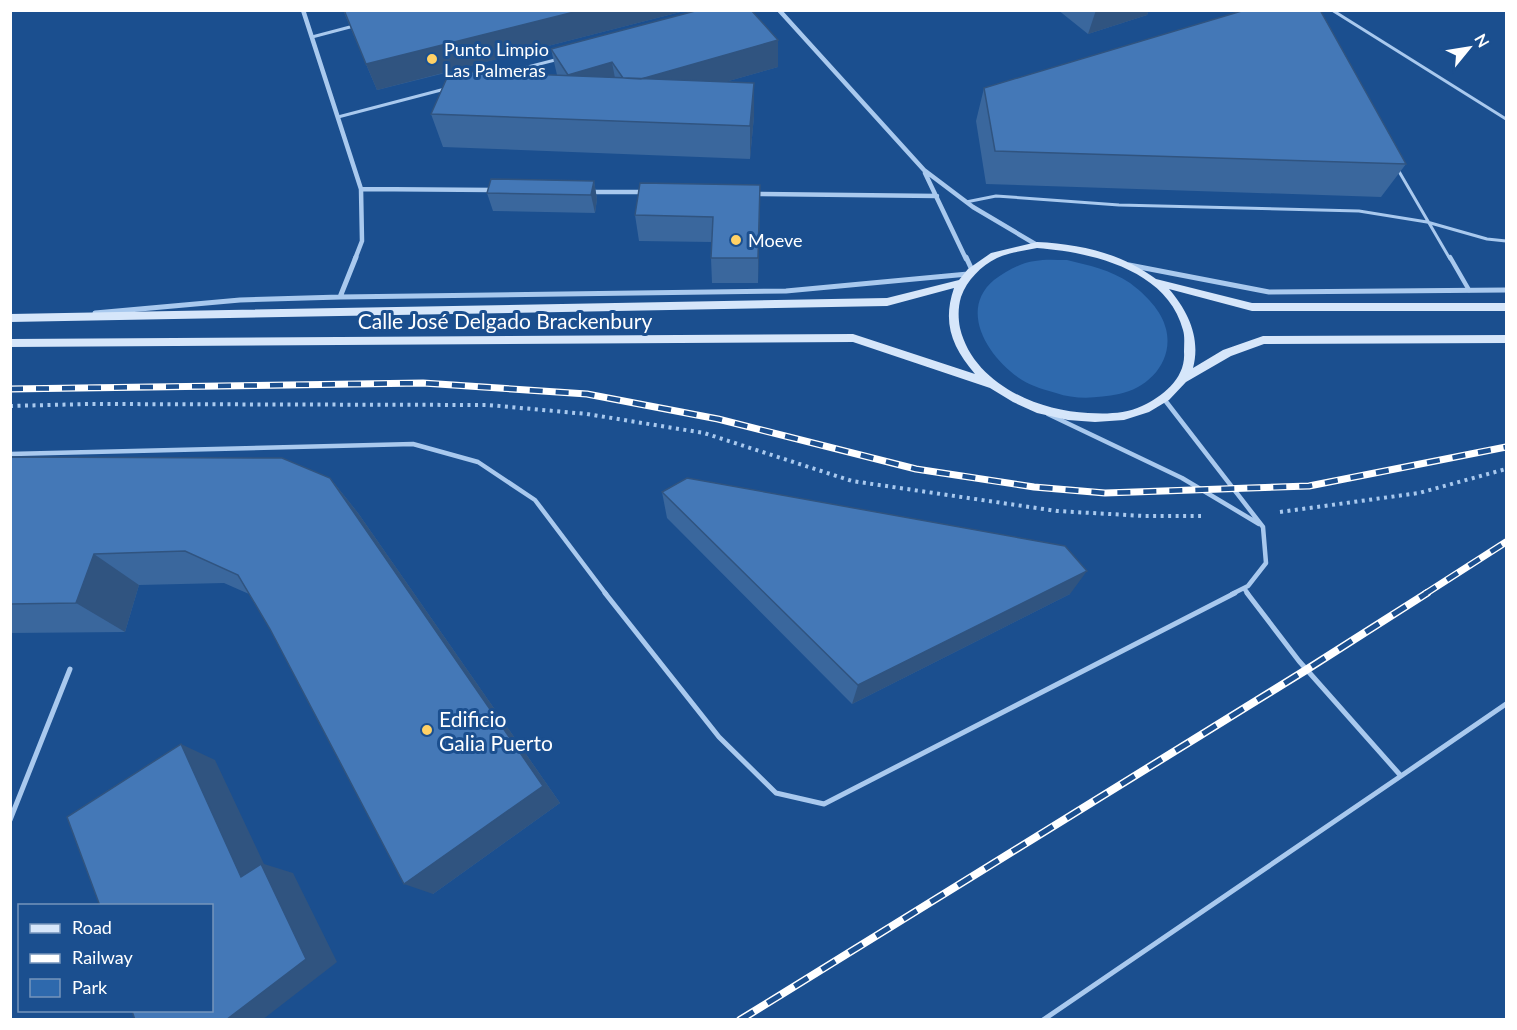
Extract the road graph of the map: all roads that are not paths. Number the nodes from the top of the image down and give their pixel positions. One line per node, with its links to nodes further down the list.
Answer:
1 (303, 10): 5 (street)
2 (779, 10): 12 (street)
3 (1332, 10): 10 (lane)
4 (350, 27): 5 (lane)
5 (312, 37): 9 (street)
6 (568, 56): 7 (lane)
7 (499, 75)
8 (453, 87): 9 (lane)
9 (338, 117): 13 (street)
10 (1506, 119)
11 (1394, 162): 20 (lane)
12 (924, 170): 18 (street); 19 (street)
13 (361, 189): 14 (street); 28 (street)
14 (502, 190)
15 (584, 192): 16 (street)
16 (655, 193)
17 (749, 194): 18 (street)
18 (937, 196): 24 (street)
19 (966, 202): 20 (lane); 22 (street)
20 (1427, 222): 21 (lane); 26 (lane)
21 (1506, 241)
22 (1037, 245): 23 (main road); 24 (main road)
23 (1128, 264): 25 (main road); 26 (street)
24 (967, 276): 28 (street); 31 (main road, Calle José Delgado Brackenbury); 35 (main road)
25 (1154, 281): 29 (main road); 34 (main road)
26 (1469, 290): 27 (street)
27 (1506, 290)
28 (340, 297): 31 (street)
29 (1506, 307)
30 (10, 318): 31 (main road, Calle José Delgado Brackenbury)
31 (43, 318)
32 (1506, 339): 34 (main road)
33 (10, 343): 35 (main road, Calle José Delgado Brackenbury)
34 (1183, 379): 37 (main road)
35 (992, 384): 36 (main road)
36 (1011, 397): 38 (lane)
37 (1164, 399): 38 (main road); 40 (lane)
38 (1022, 402): 40 (lane)
39 (10, 454): 41 (lane)
40 (1263, 527): 41 (lane)
41 (1244, 588): 44 (lane)
42 (70, 669): 45 (lane)
43 (1506, 704): 44 (lane)
44 (1401, 776): 46 (lane)
45 (10, 820)
46 (1043, 1020)

